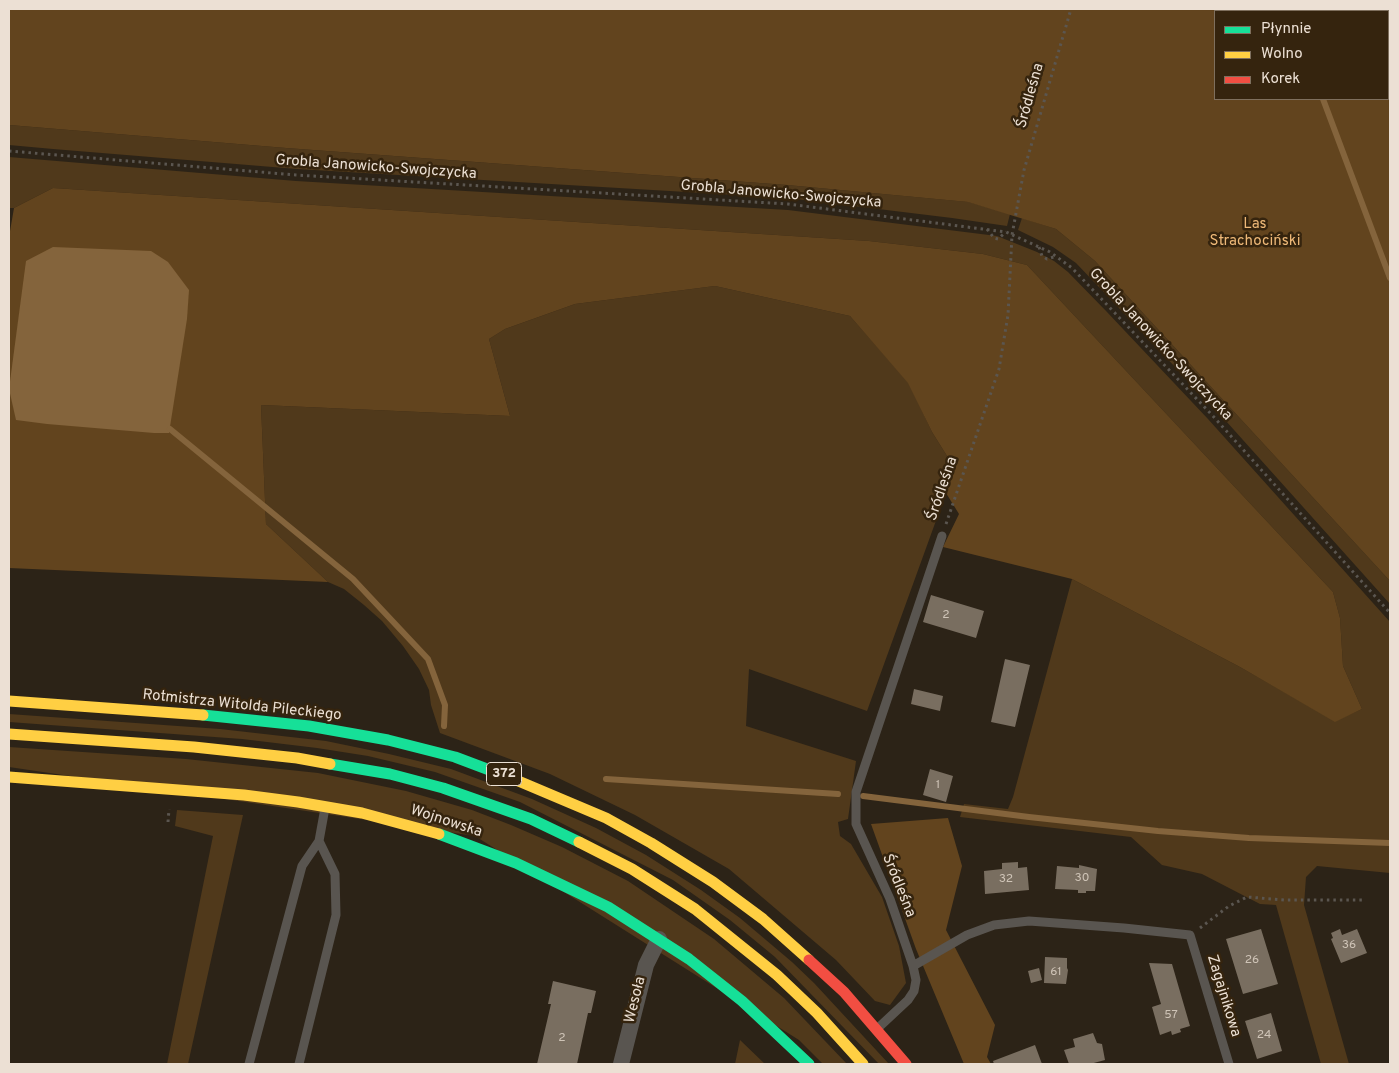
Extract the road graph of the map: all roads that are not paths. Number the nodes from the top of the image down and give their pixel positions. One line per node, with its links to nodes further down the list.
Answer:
1 (942, 536): 8 (lane, Śródleśna)
2 (9, 701): 9 (main road, Rotmistrza Witolda Pileckiego / 372)
3 (9, 734): 14 (main road, 372)
4 (9, 777): 5 (main road, Wojnowska)
5 (325, 806): 6 (lane); 7 (main road, Wojnowska)
6 (320, 841): 10 (lane); 11 (lane)
7 (659, 940): 12 (street, Wesoła); 13 (main road, Wojnowska)
8 (913, 966): 9 (lane, Śródleśna); 16 (lane, Zagajnikowa)
9 (877, 1029): 15 (main road, Rotmistrza Witolda Pileckiego / 372)
10 (250, 1064)
11 (300, 1064)
12 (621, 1064)
13 (809, 1064)
14 (863, 1064)
15 (906, 1064)
16 (1229, 1064)

